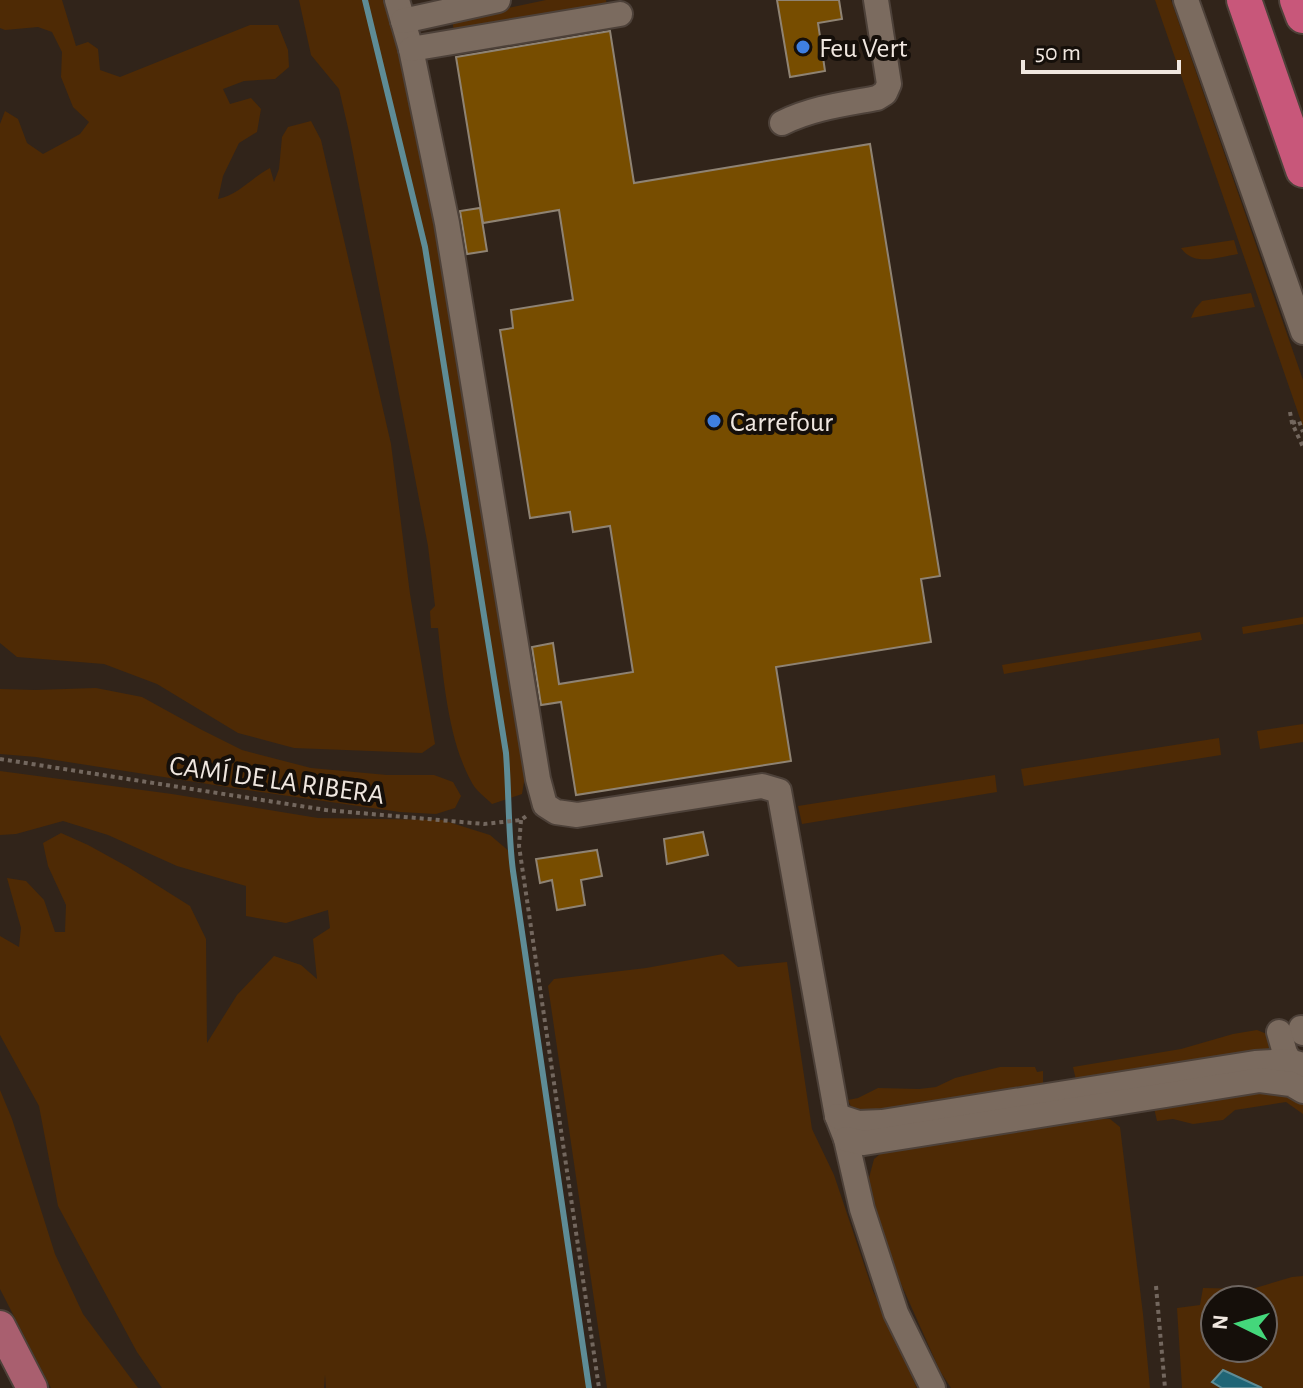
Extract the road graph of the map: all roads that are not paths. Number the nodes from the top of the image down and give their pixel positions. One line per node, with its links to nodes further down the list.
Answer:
1 (498, 0): 6 (street)
2 (876, 0): 10 (street)
3 (1186, 0): 12 (street)
4 (1244, 0): 11 (highway)
5 (1297, 0): 8 (highway)
6 (402, 6): 9 (street)
7 (620, 14): 9 (street)
8 (1303, 16)
9 (411, 49): 17 (street)
10 (782, 123)
11 (1303, 170)
12 (1303, 332)
13 (1294, 1031): 14 (street)
14 (1296, 1063): 15 (street); 17 (street)
15 (1303, 1083)
16 (1303, 1091): 17 (street)
17 (842, 1128): 20 (street)
18 (0, 1326): 19 (main road)
19 (32, 1388)
20 (933, 1388)

